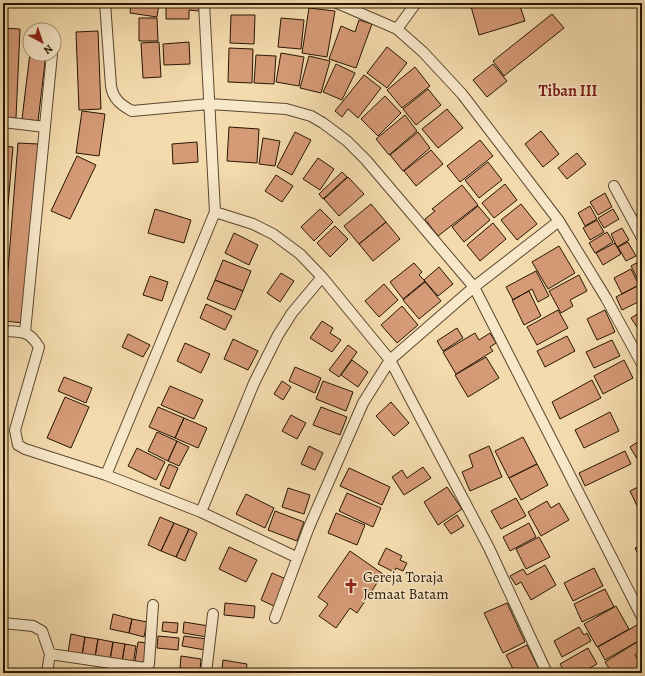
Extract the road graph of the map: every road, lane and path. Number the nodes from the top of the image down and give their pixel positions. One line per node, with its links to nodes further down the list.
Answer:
1 (105, 3): 7 (street)
2 (204, 3): 7 (street)
3 (337, 3): 5 (street)
4 (416, 3): 5 (street)
5 (396, 29): 12 (street)
6 (51, 62): 9 (street)
7 (209, 104): 11 (street); 15 (street)
8 (3, 122): 9 (street)
9 (45, 127): 17 (street)
10 (614, 186): 13 (street)
11 (214, 212): 14 (street); 20 (street)
12 (559, 221): 15 (street); 19 (street)
13 (642, 238)
14 (322, 277): 18 (street); 21 (street)
15 (474, 287): 18 (street); 25 (street)
16 (3, 331): 17 (street)
17 (25, 332): 20 (street)
18 (390, 360): 22 (street); 31 (street)
19 (642, 364)
20 (106, 475): 21 (street)
21 (201, 512): 22 (street)
22 (296, 558): 26 (street)
23 (153, 605): 28 (street)
24 (213, 614): 30 (street)
25 (642, 617)
26 (275, 618)
27 (3, 623): 28 (street)
28 (50, 654): 29 (street)
29 (47, 673)
30 (206, 673)
31 (547, 673)

